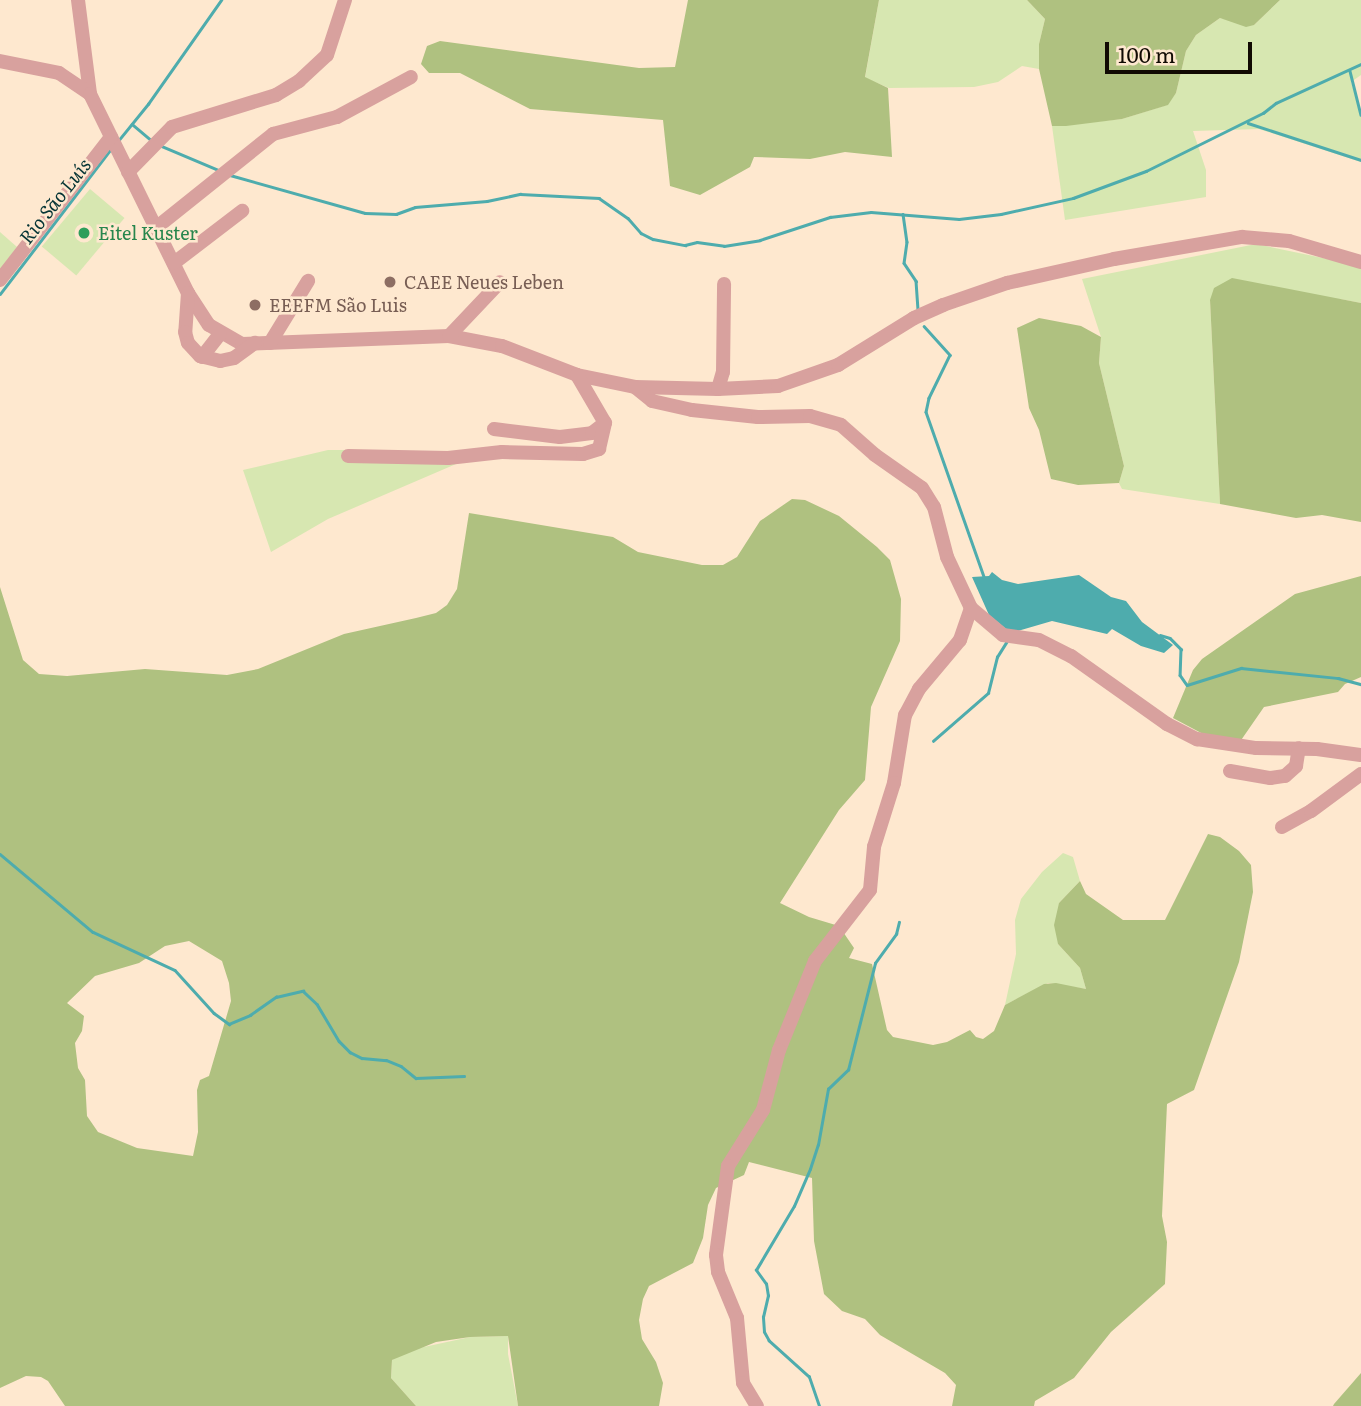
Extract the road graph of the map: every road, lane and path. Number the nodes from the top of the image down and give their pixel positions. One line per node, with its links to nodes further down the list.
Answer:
1 (78, 0): 5 (street)
2 (345, 0): 7 (street)
3 (0, 61): 5 (street)
4 (411, 77): 9 (street)
5 (90, 94): 6 (street)
6 (112, 139): 7 (street); 12 (street)
7 (125, 167): 9 (street)
8 (242, 211): 11 (street)
9 (157, 227): 11 (street)
10 (1361, 262): 25 (street)
11 (174, 263): 16 (street)
12 (0, 280)
13 (308, 281): 21 (street)
14 (500, 282): 20 (street)
15 (724, 284): 25 (street)
16 (188, 293): 17 (street); 19 (street)
17 (205, 320): 18 (street); 19 (street)
18 (220, 334): 21 (street); 22 (street)
19 (186, 336): 22 (street)
20 (449, 336): 21 (street); 23 (street)
21 (263, 343): 22 (street)
22 (202, 356)
23 (577, 374): 24 (street); 26 (street)
24 (635, 387): 25 (street); 29 (street)
25 (718, 389)
26 (605, 423): 27 (street); 28 (street)
27 (494, 429)
28 (348, 456)
29 (971, 608): 30 (street); 35 (street)
30 (1299, 748): 31 (street); 32 (street)
31 (1361, 755)
32 (1230, 771)
33 (1361, 774): 34 (street)
34 (1282, 827)
35 (757, 1406)

